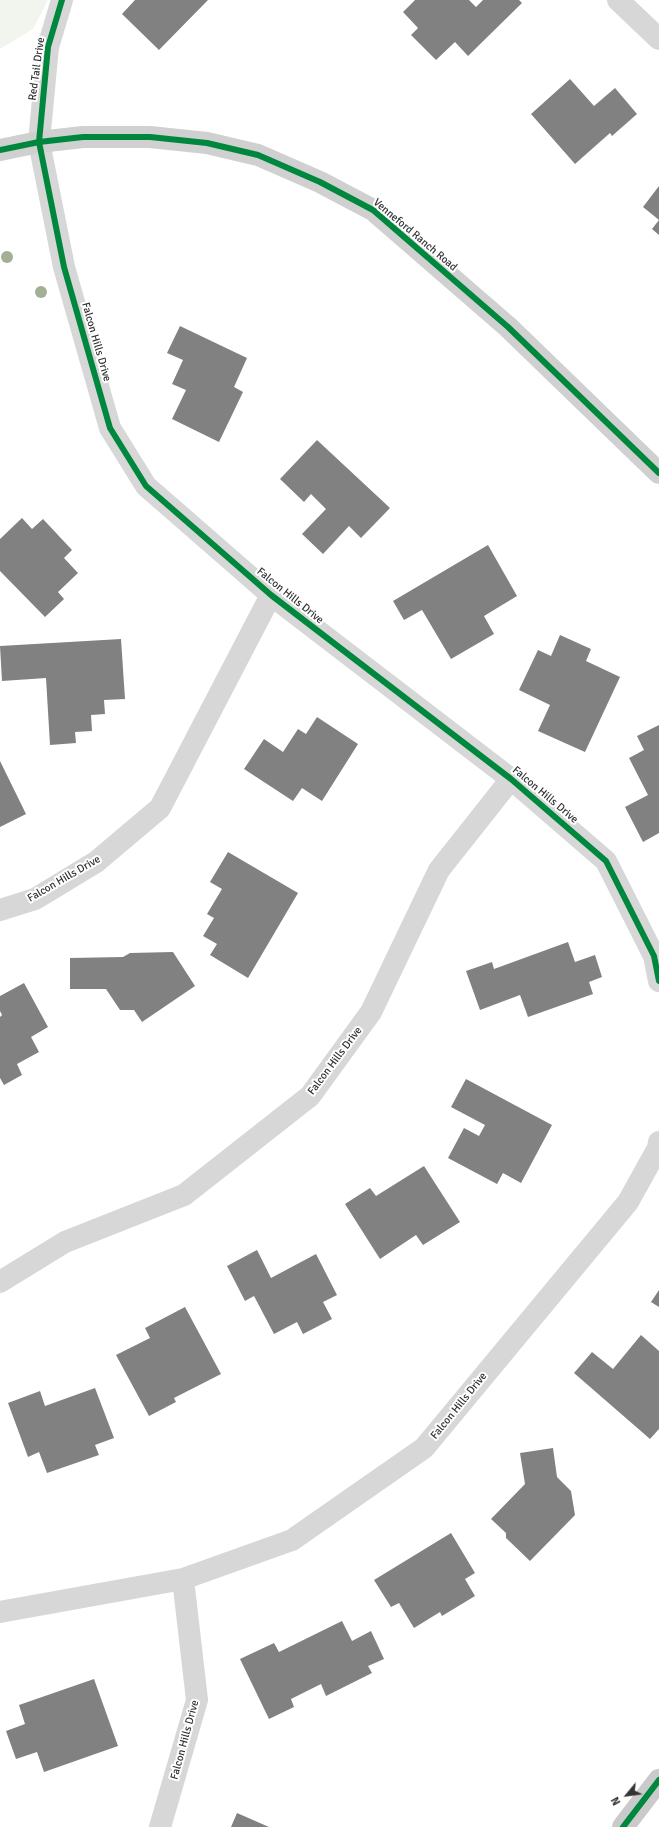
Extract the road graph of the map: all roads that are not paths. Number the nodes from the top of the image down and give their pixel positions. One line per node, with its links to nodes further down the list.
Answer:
1 (62, 0): 4 (street, Red Tail Drive)
2 (618, 0): 3 (street)
3 (658, 34)
4 (39, 142): 5 (street, Venneford Ranch Road); 6 (street, Venneford Ranch Road); 7 (street, Falcon Hills Drive)
5 (0, 150)
6 (659, 473)
7 (271, 595): 8 (street, Falcon Hills Drive); 9 (street, Falcon Hills Drive)
8 (511, 779): 10 (street, Falcon Hills Drive); 12 (street, Falcon Hills Drive)
9 (0, 910)
10 (659, 981)
11 (659, 1142): 13 (street, Falcon Hills Drive)
12 (0, 1282)
13 (183, 1579): 14 (street, Falcon Hills Drive); 16 (street, Falcon Hills Drive)
14 (0, 1612)
15 (659, 1780): 17 (main road)
16 (160, 1827)
17 (623, 1827)

